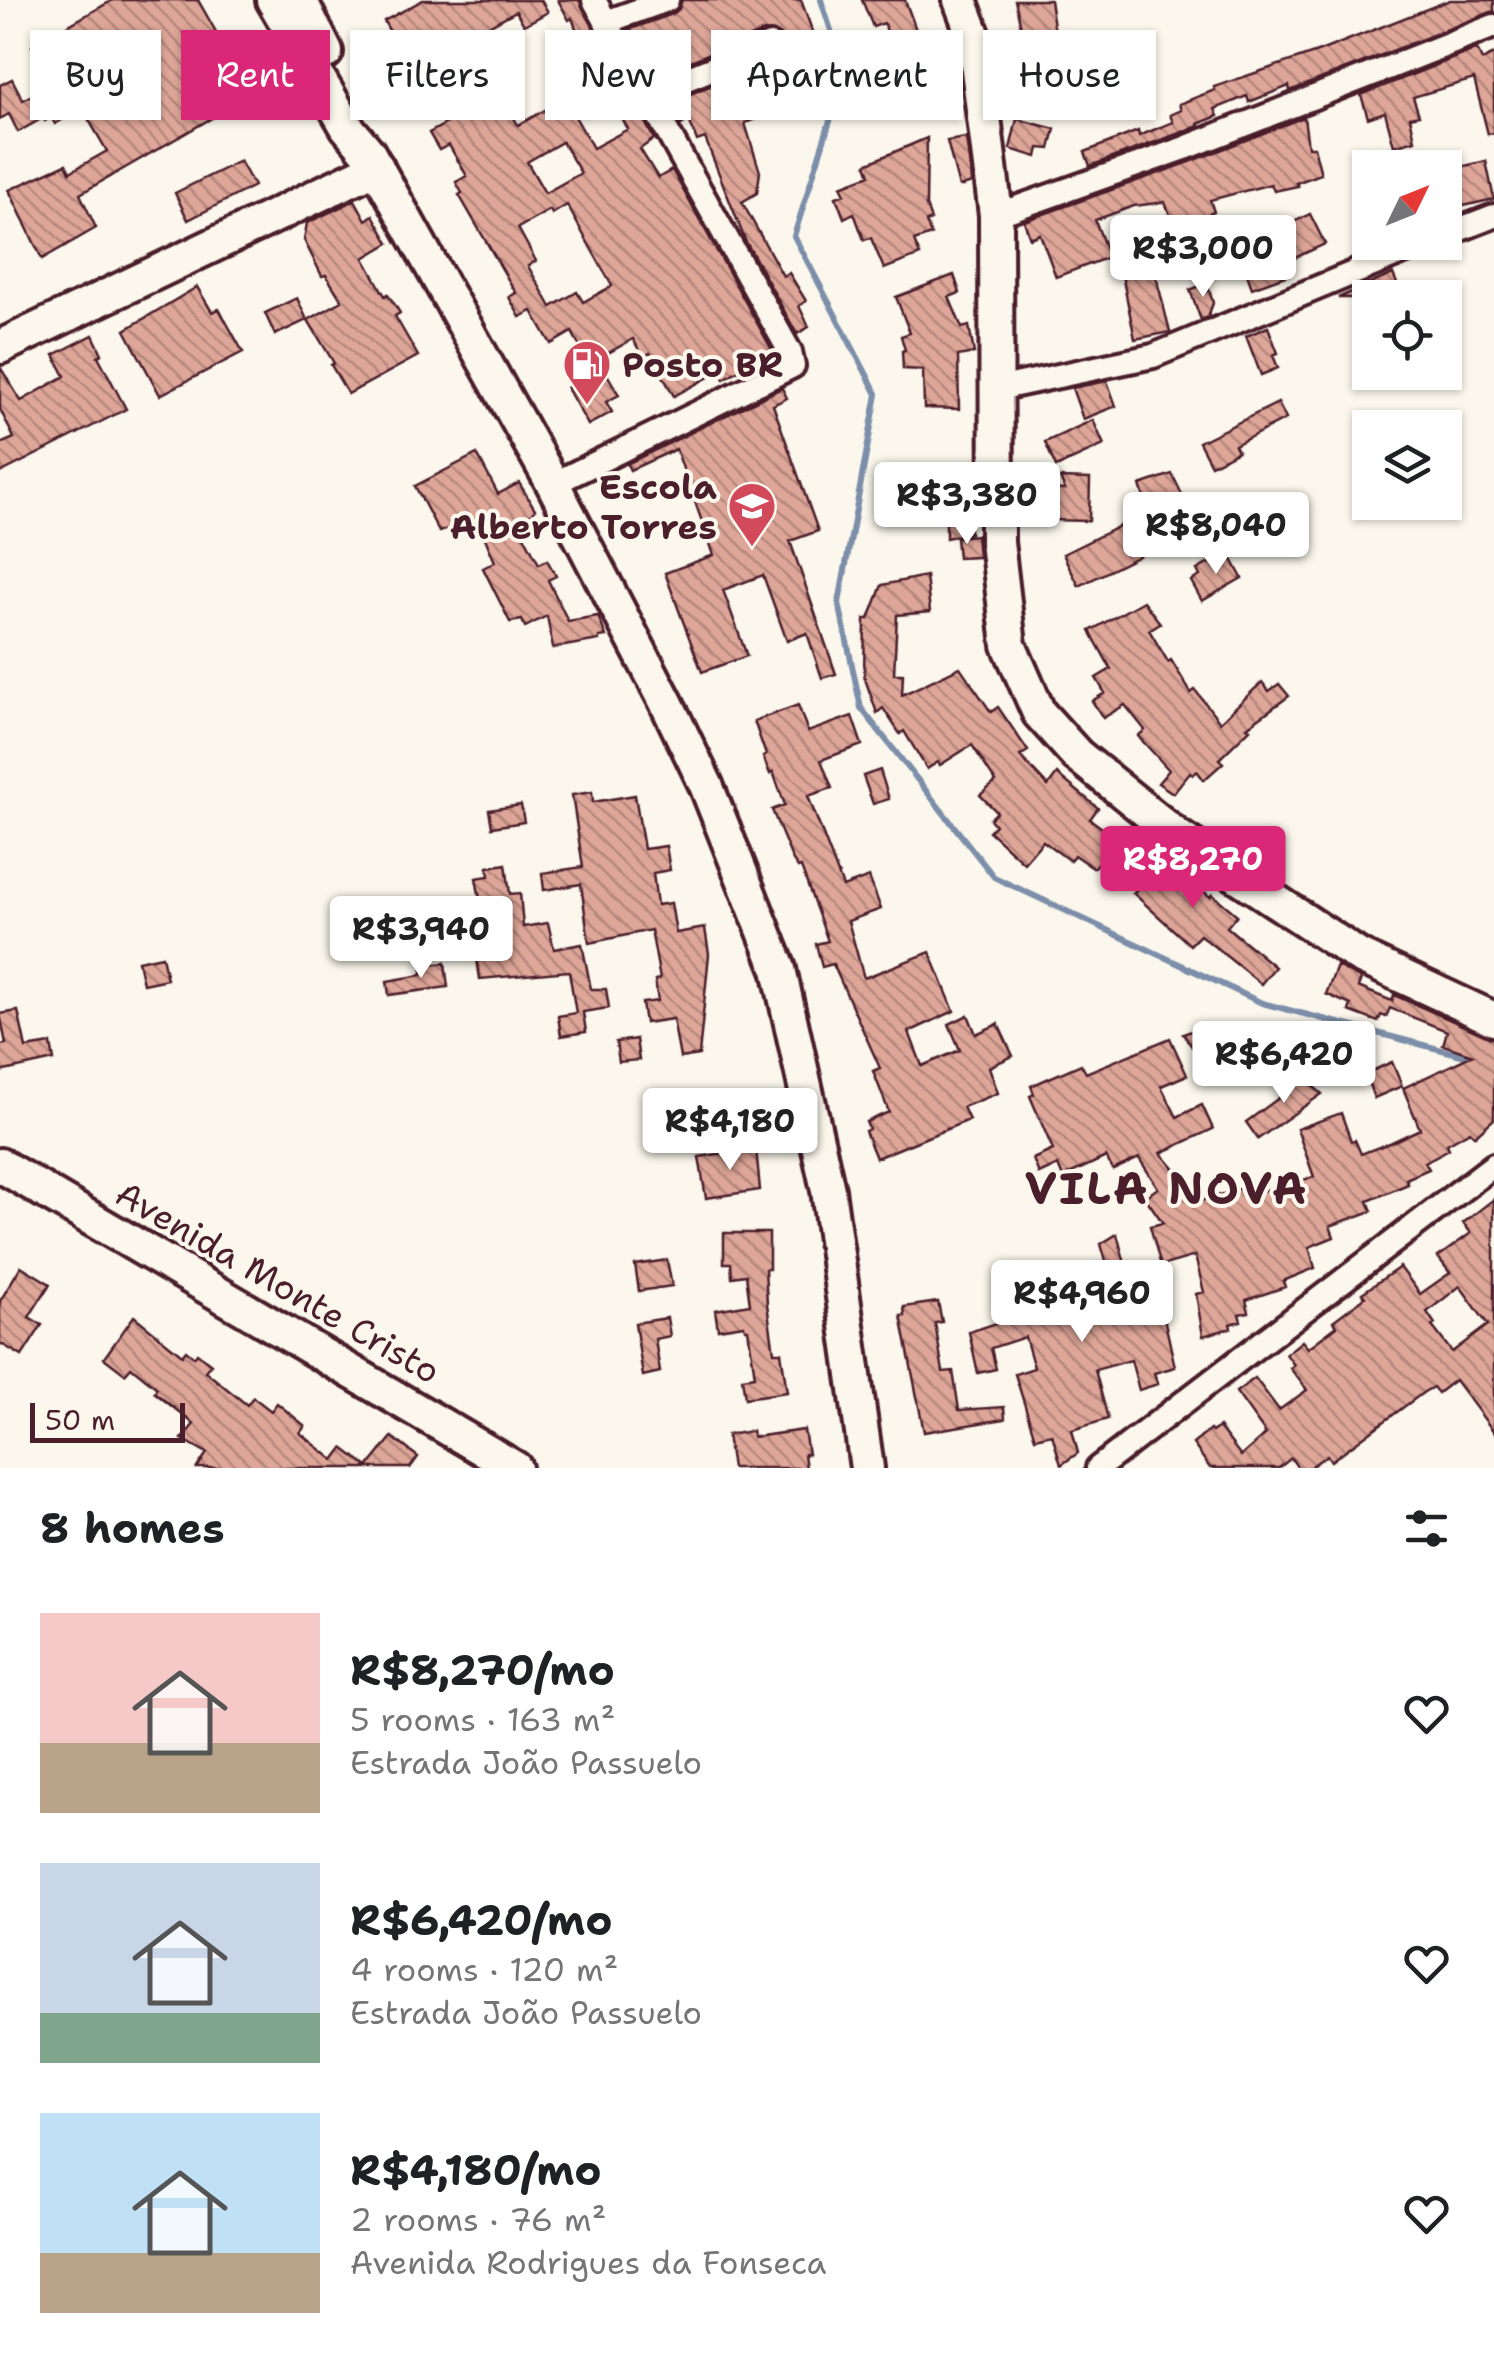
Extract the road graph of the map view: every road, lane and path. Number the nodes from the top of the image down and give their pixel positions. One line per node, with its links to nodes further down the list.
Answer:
1 (594, 0): 5 (street)
2 (667, 0): 5 (street)
3 (960, 0): 10 (main road)
4 (297, 3): 9 (main road); 9 (main road)
5 (606, 22): 7 (street)
6 (1494, 26): 10 (street)
7 (610, 30)
8 (661, 120): 16 (street)
9 (372, 160): 14 (main road); 16 (main road)
10 (996, 215): 15 (main road)
11 (1494, 216): 12 (street)
12 (1462, 229)
13 (1385, 260): 15 (street)
14 (0, 348)
15 (997, 390): 17 (main road)
16 (553, 484): 21 (main road)
17 (1494, 1019)
18 (1494, 1164): 22 (street)
19 (0, 1165): 20 (main road, Avenida Monte Cristo)
20 (515, 1468)
21 (867, 1468)
22 (1098, 1468)

